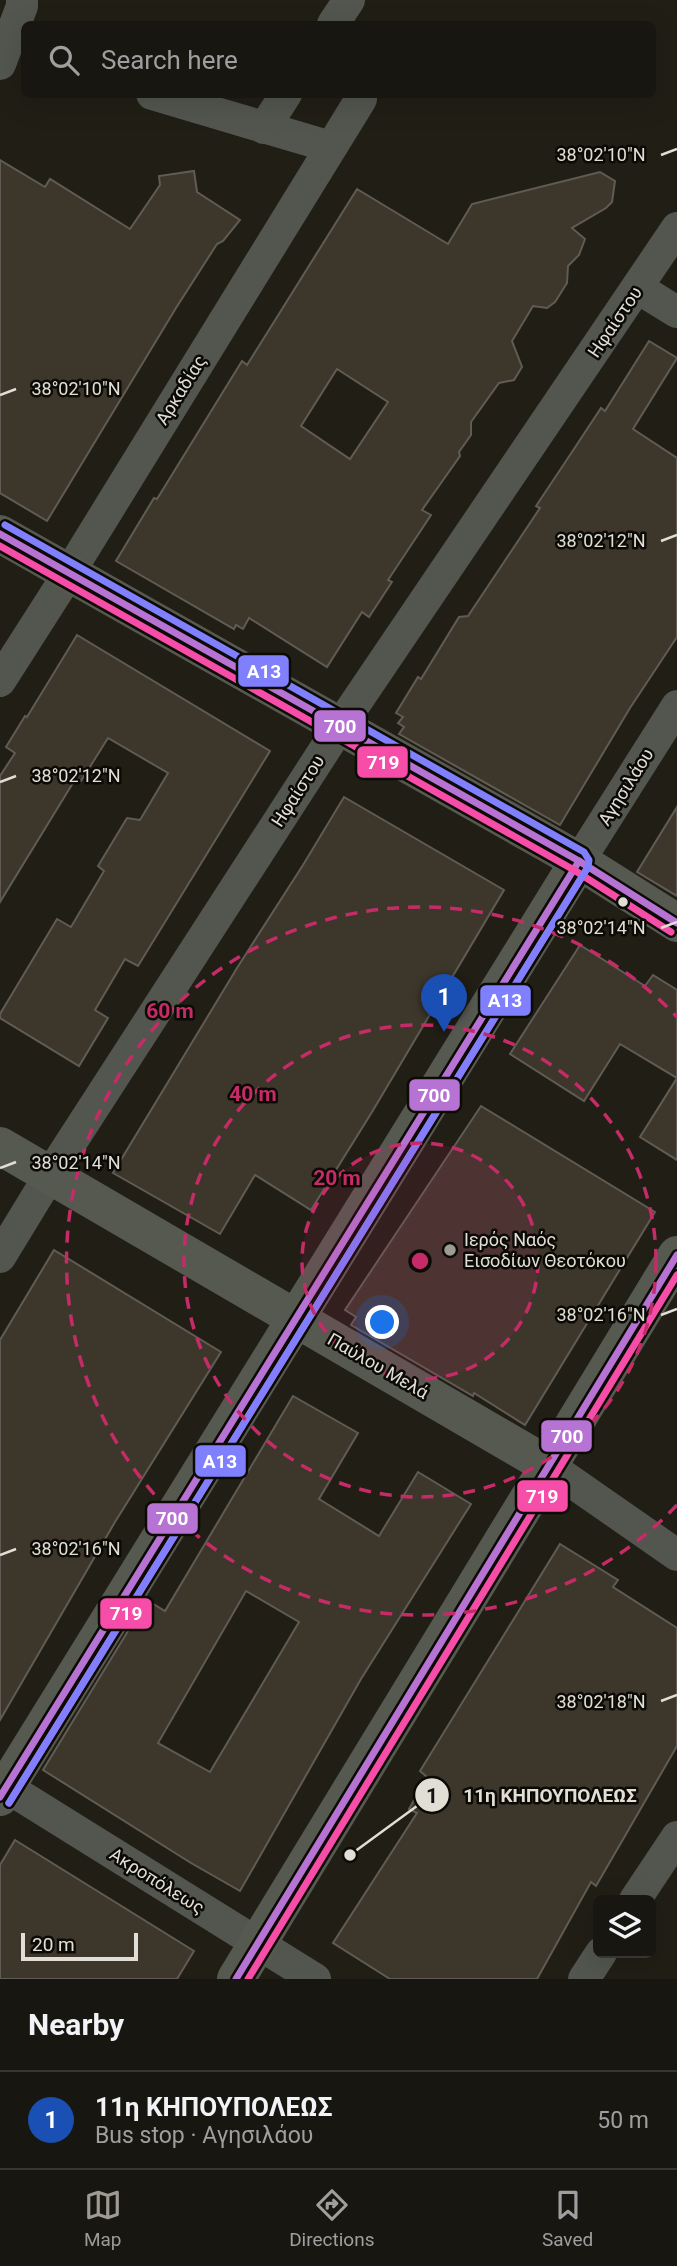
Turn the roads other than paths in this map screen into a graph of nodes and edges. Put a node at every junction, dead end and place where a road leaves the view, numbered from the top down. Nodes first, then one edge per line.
1 (22, 0) edge
2 (349, 0) edge
3 (335, 21) edge
4 (10, 58) edge
5 (165, 98) edge
6 (283, 98) edge
7 (361, 99) dead end
8 (264, 128) junction
9 (331, 147) junction
10 (677, 228) edge
11 (638, 288) junction
12 (677, 312) edge
13 (0, 534) edge
14 (69, 573) junction
15 (0, 681) edge
16 (677, 706) edge
17 (340, 726) junction
18 (579, 861) junction
19 (677, 923) edge
20 (0, 1146) edge
21 (50, 1175) junction
22 (677, 1255) edge
23 (0, 1257) edge
24 (295, 1318) junction
25 (549, 1466) junction
26 (677, 1555) edge
27 (2, 1789) edge
28 (677, 1837) edge
29 (638, 1895) edge
30 (257, 1943) junction
31 (598, 1958) edge
32 (236, 1979) edge
33 (315, 1979) edge
34 (584, 1979) edge

1 - 4 street
2 - 3 street
5 - 8 street
6 - 8 street
7 - 9 street, Αρκαδίας
8 - 9 street
9 - 14 street, Αρκαδίας
10 - 11 street, Ηφαίστου
11 - 12 street
11 - 17 street, Ηφαίστου
13 - 14 street
14 - 15 street, Αρκαδίας
14 - 17 street
16 - 18 street, Αγησιλάου
17 - 18 street
17 - 21 street, Ηφαίστου
18 - 19 street
18 - 24 street, Αγησιλάου
20 - 21 street, Παύλου Μελά
21 - 23 street, Ηφαίστου
21 - 24 street, Παύλου Μελά
22 - 25 street
24 - 25 street, Παύλου Μελά
24 - 27 street, Αγησιλάου
25 - 26 street, Παύλου Μελά
25 - 30 street
27 - 30 street, Ακροπόλεως
28 - 29 street
30 - 32 street
30 - 33 street, Ακροπόλεως
31 - 34 street

